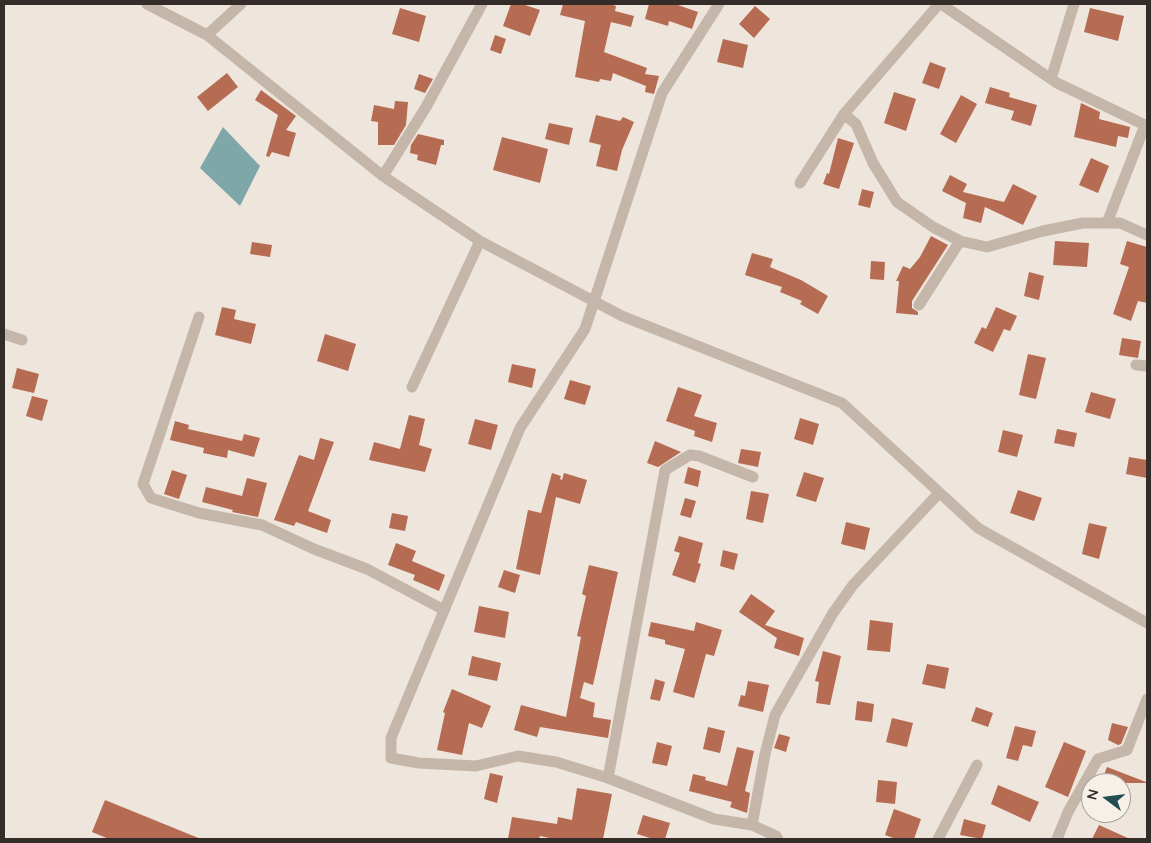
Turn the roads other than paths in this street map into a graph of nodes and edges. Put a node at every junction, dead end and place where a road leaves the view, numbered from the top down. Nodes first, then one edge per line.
1 (147, 4) edge
2 (241, 4) edge
3 (482, 4) edge
4 (719, 4) edge
5 (940, 4) edge
6 (1074, 4) edge
7 (207, 35) junction
8 (1051, 79) junction
9 (844, 114) junction
10 (1146, 126) edge
11 (383, 176) junction
12 (800, 183) dead end
13 (1107, 223) junction
14 (1147, 236) edge
15 (480, 241) junction
16 (960, 241) junction
17 (594, 301) junction
18 (920, 305) dead end
19 (199, 317) dead end
20 (4, 334) edge
21 (22, 340) dead end
22 (412, 387) dead end
23 (753, 478) dead end
24 (939, 492) junction
25 (444, 610) junction
26 (1147, 623) edge
27 (1147, 699) edge
28 (977, 766) dead end
29 (608, 778) junction
30 (752, 825) junction
31 (778, 839) edge
32 (938, 839) edge
33 (1057, 839) edge

1 - 7 street
2 - 7 street
3 - 11 street
4 - 17 street
5 - 8 street
5 - 9 street
6 - 8 street
7 - 11 street
8 - 10 street
9 - 12 street
9 - 16 street
10 - 13 street
11 - 15 street
13 - 14 street
13 - 16 street
15 - 17 street
15 - 22 street
16 - 18 street
17 - 24 street
17 - 25 street
19 - 25 street
20 - 21 street
23 - 29 street
24 - 26 street
24 - 30 street
25 - 29 street
27 - 33 street
28 - 32 street
29 - 30 street
30 - 31 street

